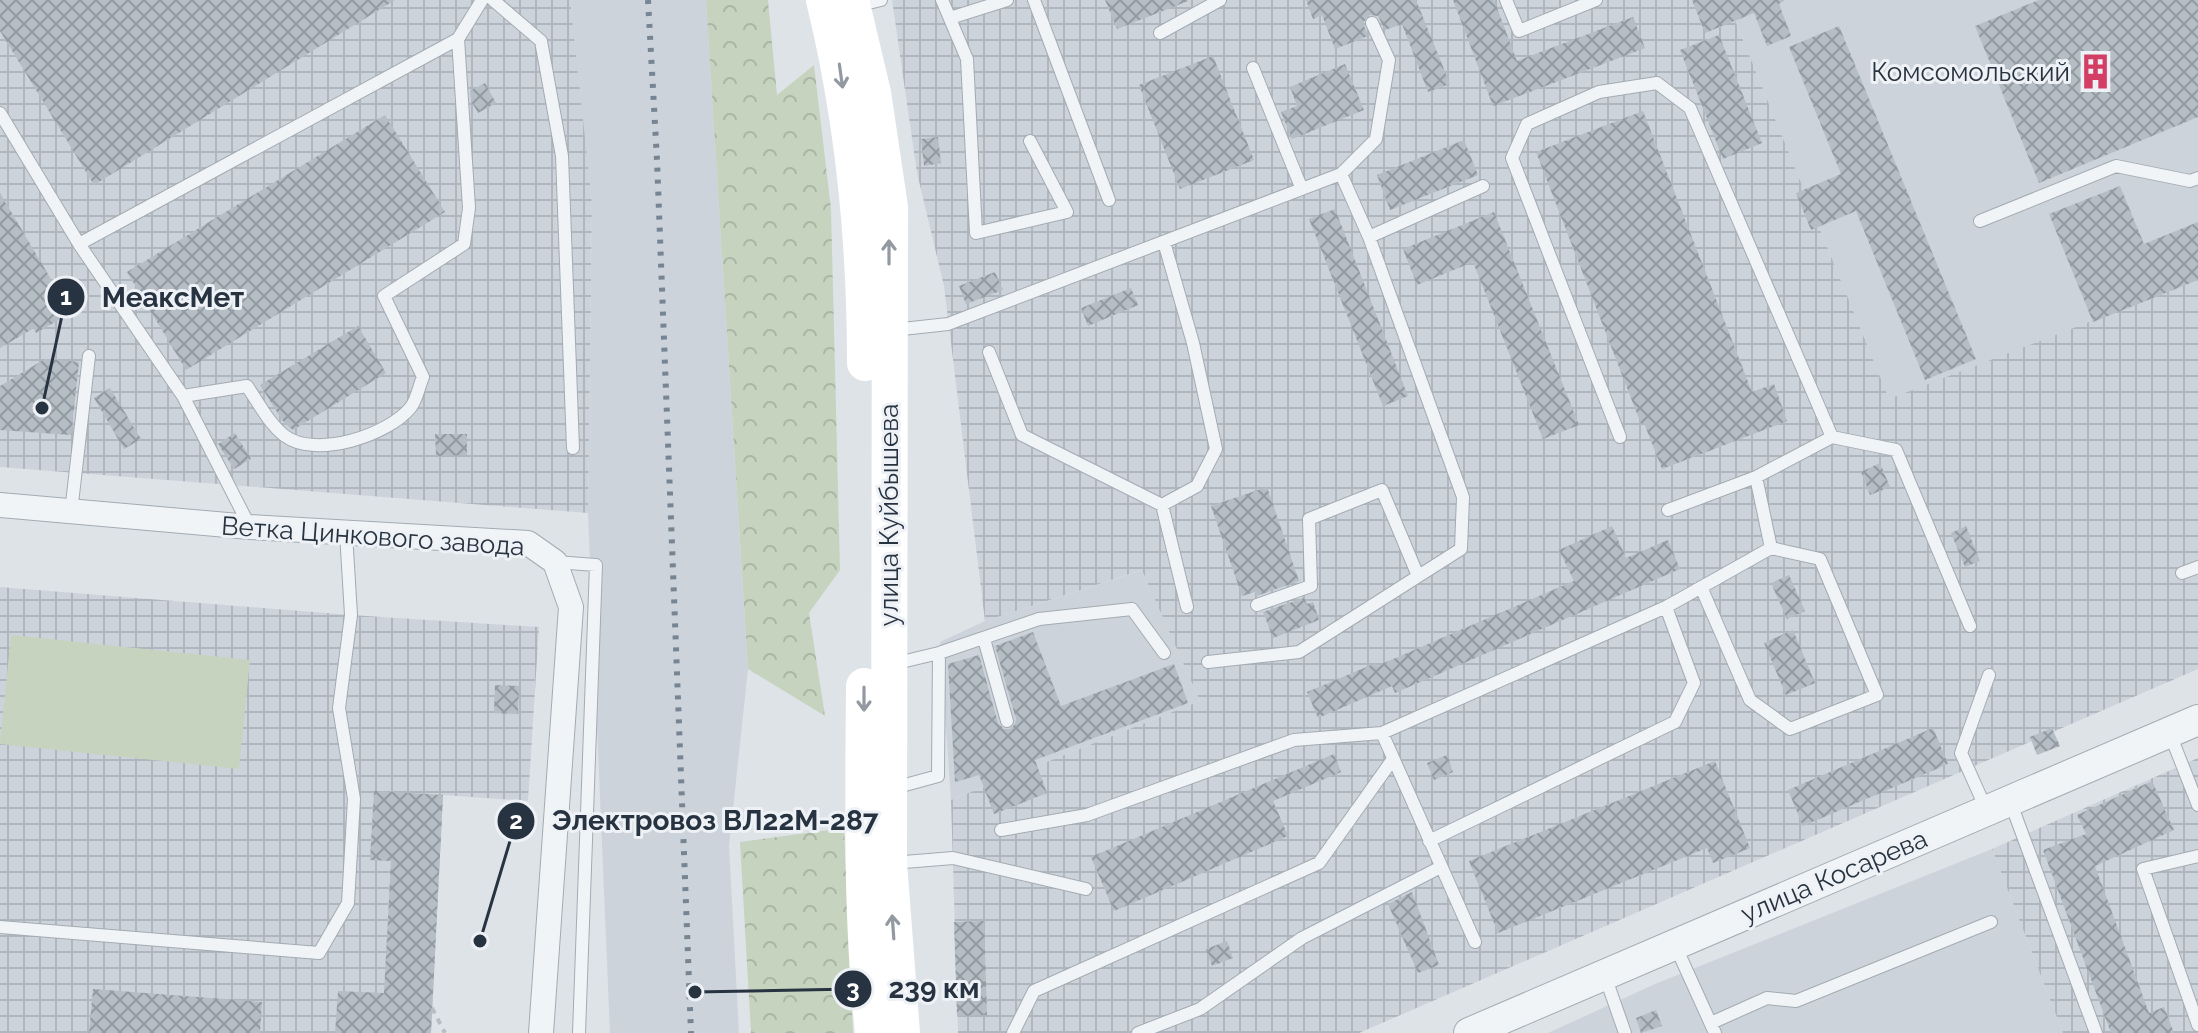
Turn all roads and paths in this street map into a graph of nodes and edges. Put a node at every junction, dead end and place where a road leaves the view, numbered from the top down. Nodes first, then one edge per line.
1 (482, 0) edge
2 (493, 0) edge
3 (942, 0) edge
4 (1007, 0) edge
5 (1034, 0) edge
6 (1220, 0) edge
7 (1506, 0) edge
8 (1596, 0) edge
9 (852, 2) edge
10 (950, 18) junction
11 (1372, 23) dead end
12 (1160, 33) dead end
13 (458, 39) junction
14 (1253, 68) dead end
15 (0, 113) edge
16 (1030, 141) dead end
17 (1341, 174) junction
18 (2198, 178) edge
19 (1483, 186) dead end
20 (1301, 187) junction
21 (1109, 200) dead end
22 (1980, 221) dead end
23 (1369, 237) junction
24 (1164, 242) junction
25 (79, 244) junction
26 (877, 329) junction
27 (989, 352) dead end
28 (89, 356) dead end
29 (183, 396) junction
30 (1620, 437) dead end
31 (1832, 437) junction
32 (573, 448) dead end
33 (1756, 477) junction
34 (0, 505) edge
35 (1162, 505) junction
36 (1668, 510) dead end
37 (71, 512) junction
38 (250, 527) junction
39 (346, 533) junction
40 (1771, 548) junction
41 (555, 562) junction
42 (2198, 567) edge
43 (2182, 573) dead end
44 (1418, 576) junction
45 (1701, 587) junction
46 (1257, 605) dead end
47 (1187, 607) dead end
48 (1666, 607) junction
49 (1970, 626) dead end
50 (984, 639) junction
51 (939, 653) junction
52 (1164, 653) dead end
53 (1208, 662) dead end
54 (889, 666) junction
55 (1989, 675) dead end
56 (2198, 720) edge
57 (1007, 721) dead end
58 (2169, 732) junction
59 (1382, 733) junction
60 (1393, 759) junction
61 (889, 789) junction
62 (2198, 805) edge
63 (1998, 806) junction
64 (1001, 830) dead end
65 (1429, 841) junction
66 (2198, 856) edge
67 (889, 863) junction
68 (1441, 867) junction
69 (1086, 889) dead end
70 (1991, 922) dead end
71 (0, 927) edge
72 (1475, 942) dead end
73 (1675, 945) junction
74 (1605, 975) junction
75 (432, 1008) dead end
76 (2198, 1025) edge
77 (1713, 1028) edge
78 (445, 1033) edge
79 (541, 1033) edge
80 (579, 1033) edge
81 (873, 1033) edge
82 (902, 1033) edge
83 (1013, 1033) edge
84 (1138, 1033) edge
85 (1469, 1033) edge
86 (1625, 1033) edge
87 (2096, 1033) edge

1 - 13 lane
2 - 32 lane
3 - 10 lane
4 - 10 lane
5 - 21 lane
6 - 12 lane
7 - 8 lane
9 - 26 main road, улица Куйбышева
10 - 16 lane
11 - 17 lane
13 - 25 lane
13 - 29 lane
14 - 20 lane
15 - 25 lane
17 - 20 lane
17 - 23 lane
18 - 22 lane
19 - 23 lane
20 - 24 lane
23 - 44 lane
24 - 26 lane
24 - 35 lane
25 - 29 lane
26 - 54 main road, улица Куйбышева
26 -> 81 main road, улица Куйбышева
27 - 35 lane
28 - 37 lane
29 - 38 lane
30 - 31 lane
31 - 33 lane
31 - 49 lane
33 - 36 lane
33 - 40 lane
34 - 37 street, Ветка Цинкового завода
35 - 47 lane
37 - 38 street, Ветка Цинкового завода
38 - 39 street, Ветка Цинкового завода
39 - 41 street, Ветка Цинкового завода
39 - 71 lane
40 - 45 lane
40 - 45 lane
41 - 79 street, Ветка Цинкового завода
41 - 80 lane
42 - 43 lane
44 - 46 lane
44 - 53 lane
45 - 48 lane
48 - 59 lane
48 - 65 lane
50 - 51 lane
50 - 52 lane
50 - 57 lane
51 - 54 lane
51 - 61 lane
54 - 61 main road, улица Куйбышева
55 - 63 lane
56 - 58 street, улица Косарева
58 - 62 lane
58 - 63 street, улица Косарева
59 - 60 lane
59 - 64 lane
60 - 65 lane
60 - 83 lane
61 - 67 main road, улица Куйбышева
63 - 73 street, улица Косарева
63 - 87 lane
65 - 68 lane
66 - 76 lane
67 - 69 lane
82 -> 67 main road, улица Куйбышева
68 - 72 lane
68 - 84 lane
70 - 77 lane
73 - 74 street, улица Косарева
73 - 77 lane
74 - 85 street, улица Косарева
74 - 86 lane
75 - 78 path

